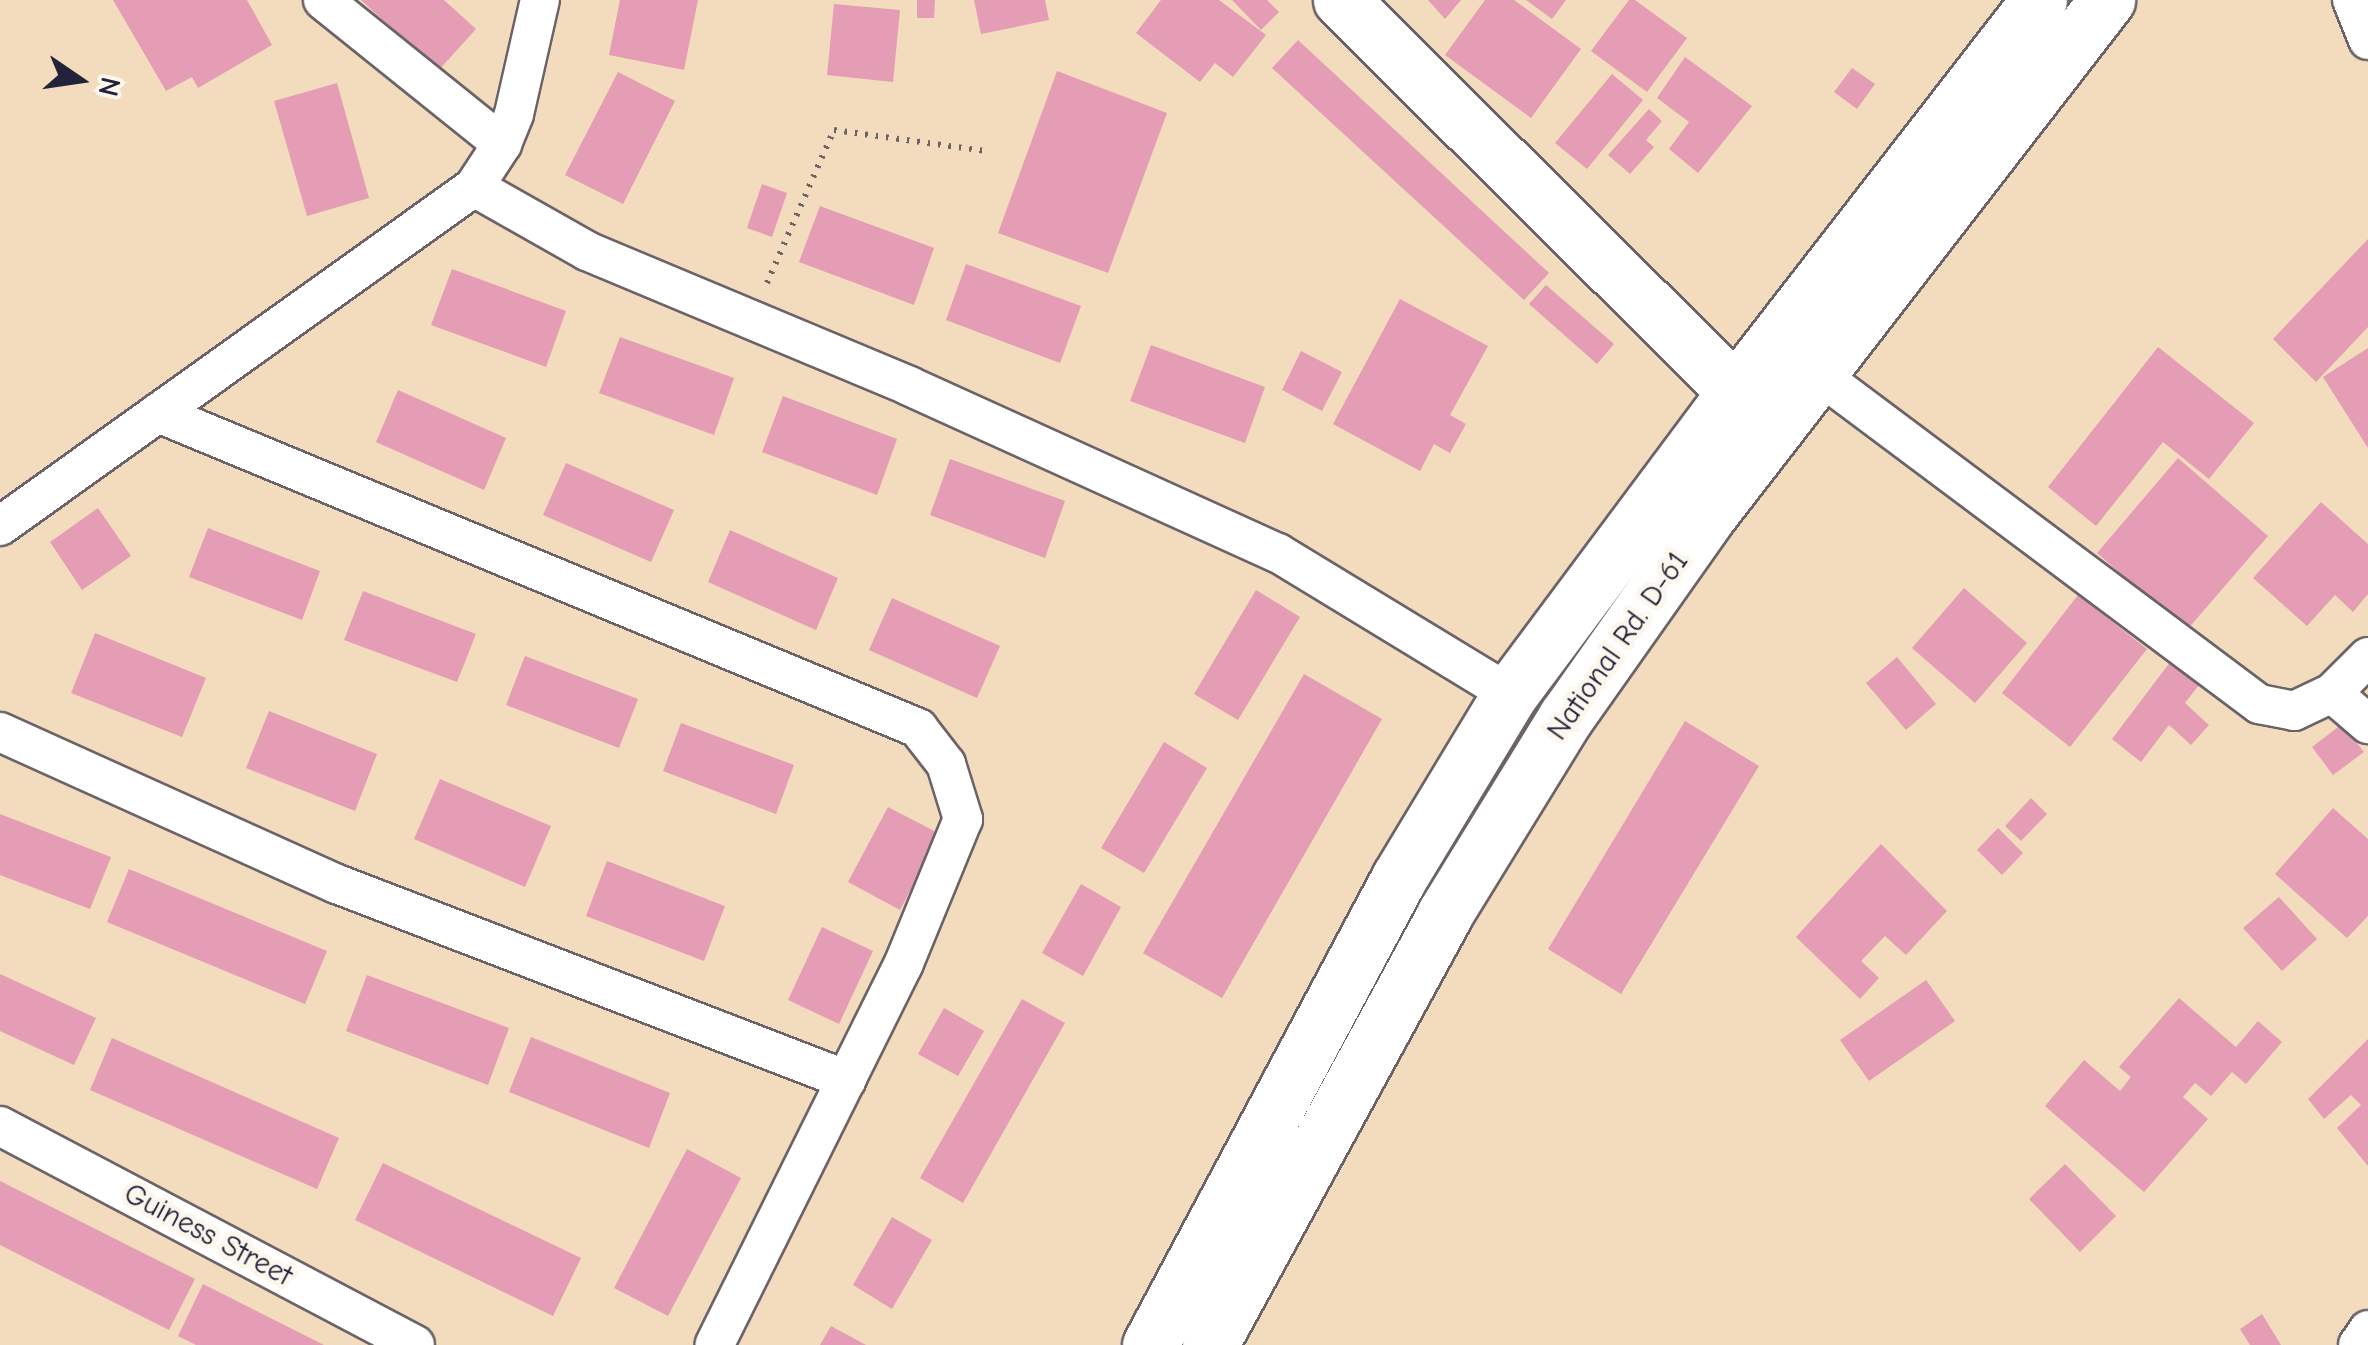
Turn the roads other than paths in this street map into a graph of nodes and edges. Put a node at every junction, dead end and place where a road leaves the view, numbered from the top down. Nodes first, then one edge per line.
1 (323, 0) edge
2 (540, 0) edge
3 (1341, 0) edge
4 (2038, 0) edge
5 (2107, 0) edge
6 (2352, 0) edge
7 (2368, 40) edge
8 (502, 144) junction
9 (474, 187) junction
10 (1818, 374) junction
11 (1735, 392) junction
12 (158, 413) junction
13 (1774, 430) junction
14 (0, 526) edge
15 (2368, 657) edge
16 (2332, 693) junction
17 (1510, 694) junction
18 (2368, 724) edge
19 (0, 732) edge
20 (847, 1080) junction
21 (0, 1126) edge
22 (2368, 1330) edge
23 (415, 1345) edge
24 (714, 1345) edge
25 (1150, 1345) edge
26 (1210, 1345) edge
27 (2358, 1345) edge

1 - 8 street
2 - 8 street
3 - 11 main road
4 - 11 main road, National Rd. D-61
5 - 10 main road, National Rd. D-61
6 - 7 street
8 - 9 street
9 - 12 street
9 - 17 street
10 - 13 main road, National Rd. D-61
10 - 16 street
11 - 13 main road
11 - 17 main road, National Rd. D-61
12 - 14 street
12 - 20 street
13 - 26 main road, National Rd. D-61
15 - 16 street
16 - 18 street
17 - 25 main road, National Rd. D-61
19 - 20 street
20 - 24 street
21 - 23 street, Guiness Street
22 - 27 street

